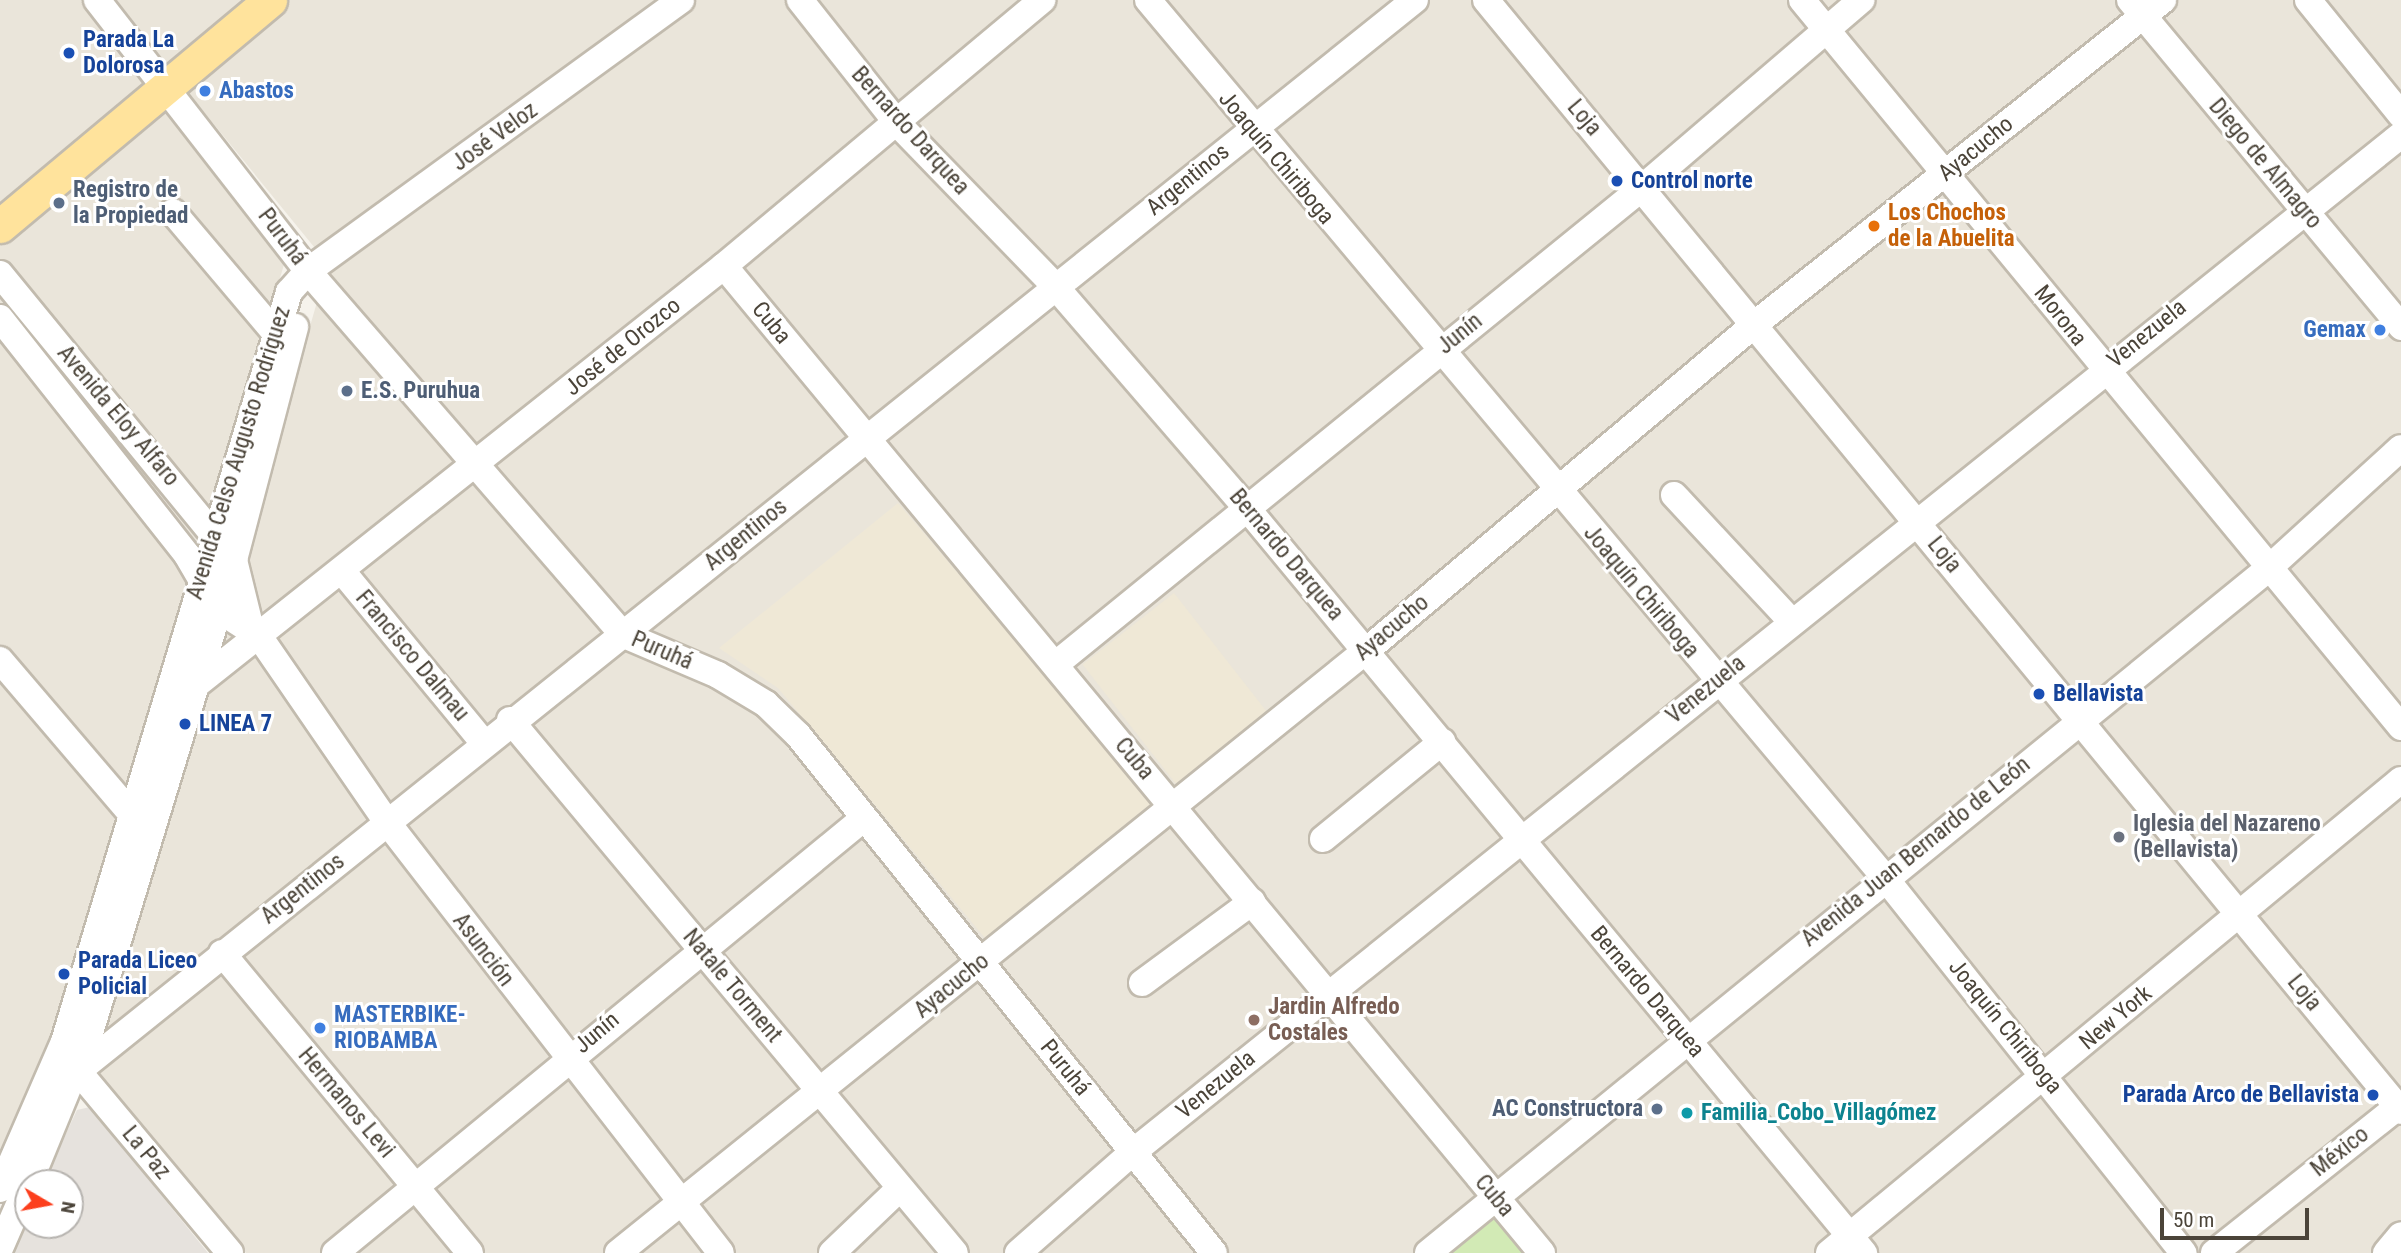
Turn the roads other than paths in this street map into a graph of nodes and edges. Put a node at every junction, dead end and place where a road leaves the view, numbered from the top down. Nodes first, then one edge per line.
1 (97, 0) edge
2 (270, 0) edge
3 (681, 0) edge
4 (800, 0) edge
5 (1042, 0) edge
6 (1148, 0) edge
7 (1415, 0) edge
8 (1486, 0) edge
9 (1802, 0) edge
10 (1861, 0) edge
11 (2308, 0) edge
12 (2145, 5) edge
13 (1828, 30) junction
14 (168, 87) junction
15 (2401, 115) edge
16 (897, 123) junction
17 (1251, 129) junction
18 (2401, 135) edge
19 (1947, 172) junction
20 (1642, 188) junction
21 (2303, 209) junction
22 (173, 212) dead end
23 (0, 226) edge
24 (724, 266) junction
25 (308, 271) junction
26 (0, 274) edge
27 (1055, 286) junction
28 (0, 318) edge
29 (1755, 324) junction
30 (2401, 327) edge
31 (277, 335) junction
32 (1438, 351) junction
33 (2103, 369) junction
34 (866, 440) junction
35 (2401, 448) edge
36 (476, 466) junction
37 (1555, 491) junction
38 (1674, 495) dead end
39 (1246, 507) junction
40 (1916, 520) junction
41 (215, 534) junction
42 (234, 560) junction
43 (2269, 568) junction
44 (342, 571) junction
45 (201, 576) junction
46 (219, 610) junction
47 (1791, 621) junction
48 (255, 630) junction
49 (622, 634) junction
50 (1367, 650) junction
51 (0, 660) edge
52 (1056, 664) junction
53 (1717, 681) junction
54 (197, 684) junction
55 (2078, 718) junction
56 (510, 720) junction
57 (2401, 727) edge
58 (483, 741) junction
59 (1441, 742) junction
60 (2401, 780) edge
61 (1173, 806) junction
62 (129, 811) junction
63 (863, 819) junction
64 (387, 822) junction
65 (1323, 839) dead end
66 (1521, 839) junction
67 (1886, 879) junction
68 (1252, 902) junction
69 (2240, 915) junction
70 (700, 947) junction
71 (222, 953) junction
72 (980, 964) junction
73 (1142, 983) dead end
74 (1328, 995) junction
75 (1686, 1039) junction
76 (565, 1060) junction
77 (66, 1067) junction
78 (2045, 1077) junction
79 (820, 1091) junction
80 (2400, 1107) edge
81 (1133, 1152) junction
82 (33, 1169) edge
83 (415, 1186) junction
84 (900, 1188) junction
85 (0, 1189) edge
86 (1494, 1197) junction
87 (680, 1203) junction
88 (14, 1216) edge
89 (2401, 1235) edge
90 (1857, 1245) edge
91 (0, 1248) edge
92 (230, 1253) edge
93 (335, 1253) edge
94 (470, 1253) edge
95 (618, 1253) edge
96 (721, 1253) edge
97 (832, 1253) edge
98 (955, 1253) edge
99 (1018, 1253) edge
100 (1214, 1253) edge
101 (1428, 1253) edge
102 (1542, 1253) edge
103 (1829, 1253) edge
104 (2183, 1253) edge
105 (2214, 1253) edge
106 (2386, 1253) edge

1 - 14 street, Puruhá
2 - 14 main road
3 - 25 street, José Veloz
4 - 16 street, Bernardo Darquea
5 - 16 street, José de Orozco
6 - 17 street, Joaquín Chiriboga
7 - 17 street, Argentinos
8 - 20 street, Loja
9 - 13 street, Morona
10 - 13 street, Junín
11 - 15 street
12 - 19 street, Ayacucho
12 - 21 street, Diego de Almagro
13 - 19 street, Morona
13 - 20 street, Junín
14 - 23 main road
14 - 25 street, Puruhá
16 - 24 street, José de Orozco
16 - 27 street, Bernardo Darquea
17 - 27 street, Argentinos
17 - 32 street, Joaquín Chiriboga
18 - 21 street, Venezuela
19 - 29 street, Ayacucho
19 - 33 street, Morona
20 - 29 street, Loja
20 - 32 street, Junín
21 - 30 street, Diego de Almagro
21 - 33 street, Venezuela
22 - 31 street
24 - 34 street, Cuba
24 - 36 street, José de Orozco
25 - 31 street, Avenida Celso Augusto Rodriguez
25 - 36 street, Puruhá
25 - 42 street, Avenida Celso Augusto Rodriguez
26 - 41 street, Avenida Eloy Alfaro
27 - 34 street, Argentinos
27 - 39 street, Bernardo Darquea
28 - 45 street, Avenida Eloy Alfaro
29 - 37 street, Ayacucho
29 - 40 street, Loja
31 - 41 street, Avenida Celso Augusto Rodriguez
32 - 37 street, Joaquín Chiriboga
32 - 39 street, Junín
33 - 40 street, Venezuela
33 - 43 street, Morona
34 - 49 street, Argentinos
34 - 52 street, Cuba
35 - 43 street, Avenida Juan Bernardo de León
36 - 44 street, José de Orozco
36 - 49 street, Puruhá
37 - 50 street, Ayacucho
37 - 53 street, Joaquín Chiriboga
38 - 47 street
39 - 50 street, Bernardo Darquea
39 - 52 street, Junín
40 - 47 street, Venezuela
40 - 55 street, Loja
41 - 42 street, Avenida Eloy Alfaro
41 - 45 street, Avenida Celso Augusto Rodriguez
42 - 46 street, Avenida Celso Augusto Rodriguez
42 - 48 street, Asunción
43 - 55 street, Avenida Juan Bernardo de León
43 - 57 street, Morona
44 - 48 street, José de Orozco
44 - 58 street, Francisco Dalmau
45 - 46 street
45 - 62 street, Avenida Celso Augusto Rodriguez
46 - 48 street, Asunción
46 - 54 street, Avenida Celso Augusto Rodriguez
47 - 53 street, Venezuela
48 - 54 street, José de Orozco
48 - 64 street, Asunción
49 - 56 street, Argentinos
49 - 63 street, Puruhá
50 - 59 street, Bernardo Darquea
50 - 61 street, Ayacucho
51 - 62 street
52 - 61 street, Cuba
53 - 66 street, Venezuela
53 - 67 street, Joaquín Chiriboga
54 - 77 street, Avenida Celso Augusto Rodriguez
55 - 67 street, Avenida Juan Bernardo de León
55 - 69 street, Loja
56 - 58 street, Argentinos
56 - 70 street, Natale Torment
58 - 64 street, Argentinos
59 - 65 street
59 - 66 street, Bernardo Darquea
60 - 69 street, New York
61 - 68 street, Cuba
61 - 72 street, Ayacucho
62 - 77 street, Avenida Celso Augusto Rodriguez
63 - 70 street, Junín
63 - 72 street, Puruhá
64 - 71 street, Argentinos
64 - 76 street, Asunción
66 - 74 street, Venezuela
66 - 75 street, Bernardo Darquea
67 - 75 street, Avenida Juan Bernardo de León
67 - 78 street, Joaquín Chiriboga
68 - 73 street
68 - 74 street, Cuba
69 - 78 street, New York
69 - 80 street, Loja
70 - 76 street, Junín
70 - 79 street, Natale Torment
71 - 77 street, Argentinos
71 - 83 street, Hermanos Levi
72 - 79 street, Ayacucho
72 - 81 street, Puruhá
74 - 81 street, Venezuela
74 - 86 street, Cuba
75 - 86 street, Avenida Juan Bernardo de León
75 - 90 street, Bernardo Darquea
76 - 83 street, Junín
76 - 87 street, Asunción
77 - 82 street, Avenida Celso Augusto Rodriguez
77 - 85 street, Avenida Celso Augusto Rodriguez
77 - 92 street, La Paz
78 - 90 street, New York
78 - 104 street, Joaquín Chiriboga
79 - 84 street, Natale Torment
79 - 87 street, Ayacucho
80 - 105 street, México
81 - 99 street, Venezuela
81 - 100 street, Puruhá
83 - 93 street, Junín
83 - 94 street, Hermanos Levi
84 - 97 street
84 - 98 street, Natale Torment
86 - 101 street, Avenida Juan Bernardo de León
86 - 102 street, Cuba
87 - 95 street, Ayacucho
87 - 96 street, Asunción
88 - 91 street, Avenida Celso Augusto Rodriguez
89 - 106 street
90 - 103 street, New York

